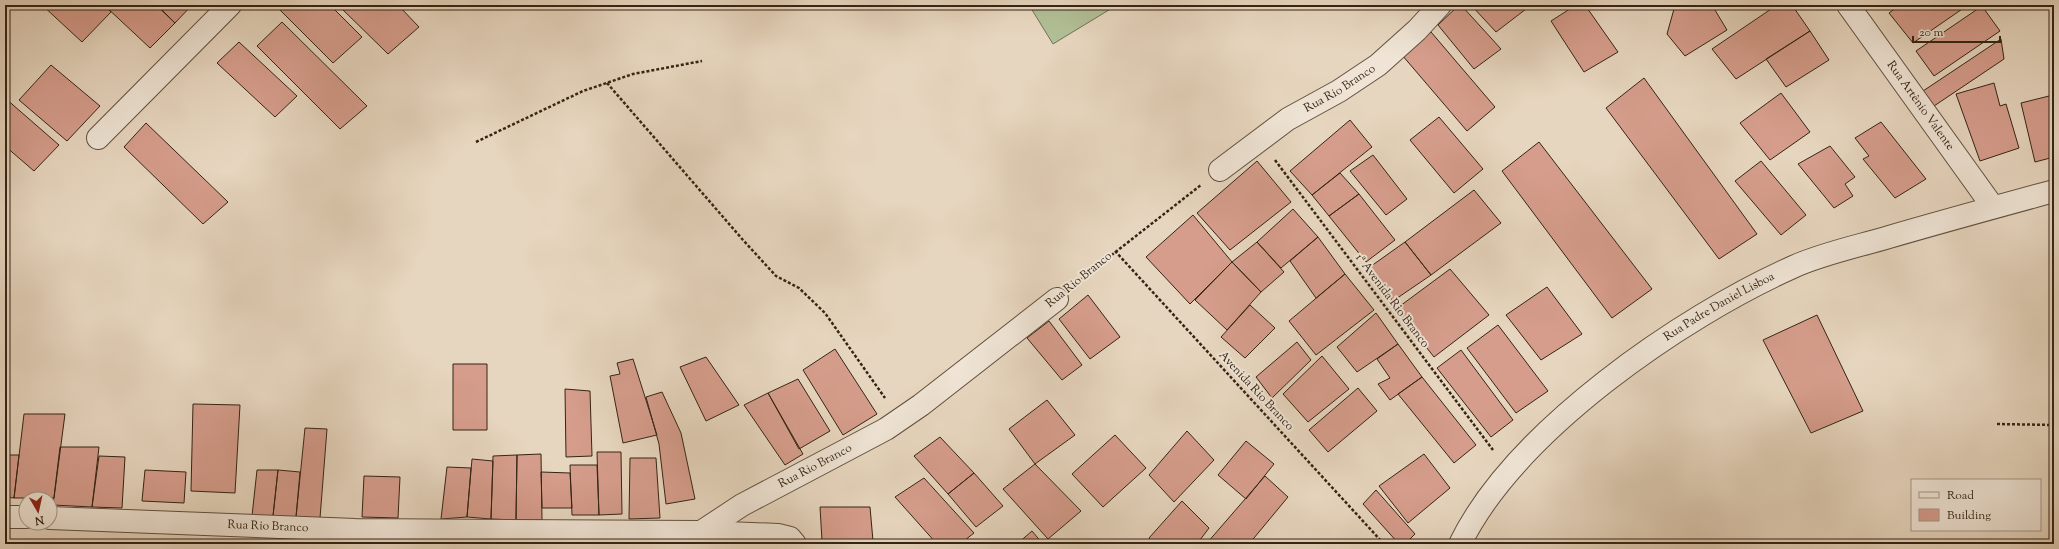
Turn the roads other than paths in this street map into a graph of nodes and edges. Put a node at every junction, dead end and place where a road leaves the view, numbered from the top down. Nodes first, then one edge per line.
1 (230, 5) edge
2 (1440, 5) edge
3 (1848, 5) edge
4 (98, 138) dead end
5 (1220, 170) road end
6 (2054, 191) edge
7 (1993, 207) junction
8 (1057, 299) road end
9 (5, 517) edge
10 (18, 517) edge
11 (58, 518) edge
12 (701, 532) junction
13 (795, 544) edge
14 (1460, 544) edge

1 - 4 street
2 - 5 street, Rua Rio Branco
3 - 7 street, Rua Artênio Valente
6 - 7 street, Rua Padre Daniel Lisboa
7 - 14 street, Rua Padre Daniel Lisboa
8 - 12 street, Rua Rio Branco
9 - 10 street
11 - 12 street, Rua Rio Branco
12 - 13 street, Rua Rio Branco

